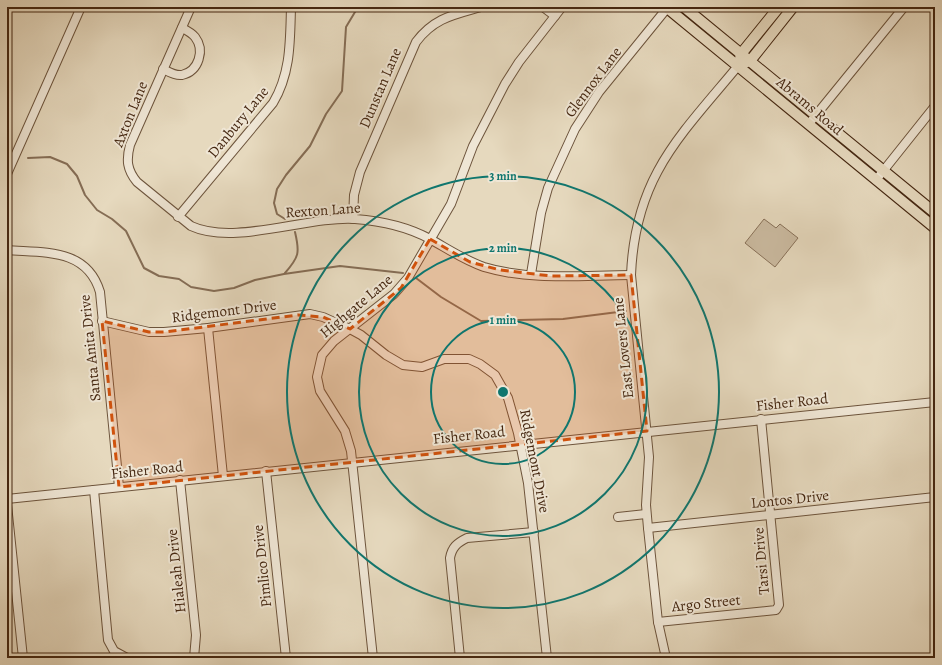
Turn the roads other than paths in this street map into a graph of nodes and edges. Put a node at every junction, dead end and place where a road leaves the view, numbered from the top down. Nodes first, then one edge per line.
1 (81, 7) edge
2 (191, 7) edge
3 (291, 7) edge
4 (481, 7) edge
5 (543, 7) edge
6 (562, 7) edge
7 (667, 7) edge
8 (684, 7) edge
9 (779, 7) edge
10 (793, 7) edge
11 (904, 7) edge
12 (555, 16) junction
13 (182, 28) junction
14 (741, 54) junction
15 (750, 61) junction
16 (738, 66) junction
17 (164, 69) junction
18 (935, 106) edge
19 (816, 115) junction
20 (808, 124) junction
21 (883, 170) junction
22 (7, 174) edge
23 (876, 180) junction
24 (935, 213) edge
25 (178, 217) junction
26 (353, 219) junction
27 (935, 228) edge
28 (430, 239) junction
29 (7, 250) edge
30 (531, 274) junction
31 (631, 275) junction
32 (102, 321) junction
33 (208, 328) junction
34 (350, 329) junction
35 (935, 402) edge
36 (761, 419) junction
37 (647, 431) junction
38 (520, 444) junction
39 (352, 462) junction
40 (266, 471) junction
41 (223, 476) junction
42 (180, 480) junction
43 (119, 487) junction
44 (94, 490) junction
45 (935, 498) edge
46 (7, 499) edge
47 (7, 505) edge
48 (646, 514) junction
49 (771, 515) junction
50 (618, 517) dead end
51 (648, 528) junction
52 (534, 532) junction
53 (779, 605) joint
54 (658, 622) junction
55 (23, 658) edge
56 (127, 658) edge
57 (194, 658) edge
58 (286, 658) edge
59 (373, 658) edge
60 (460, 658) edge
61 (547, 658) edge
62 (666, 658) edge

1 - 22 street
2 - 13 street, Axton Lane
3 - 25 street, Danbury Lane
4 - 26 street, Dunstan Lane
5 - 12 street
6 - 12 street, Highgate Lane
7 - 16 main road, Abrams Road
7 - 30 street, Glennox Lane
8 - 14 main road, Abrams Road
9 - 14 main road, East Lovers Lane
10 - 15 main road, East Lovers Lane
11 - 19 street
12 - 28 street, Highgate Lane
13 - 17 street, Axton Lane
13 - 17 street
14 - 15 main road, Abrams Road
14 - 16 main road, East Lovers Lane
15 - 16 main road, East Lovers Lane
15 - 19 main road, Abrams Road
16 - 20 main road, Abrams Road
16 - 31 street, East Lovers Lane
17 - 25 street, Axton Lane
18 - 21 street
19 - 20 street
19 - 21 main road, Abrams Road
20 - 23 main road, Abrams Road
21 - 23 street
21 - 24 main road, Abrams Road
23 - 27 main road, Abrams Road
25 - 26 street, Rexton Lane
26 - 28 street, Rexton Lane
28 - 30 street, Rexton Lane
28 - 34 street, Highgate Lane
29 - 32 street, Santa Anita Drive
30 - 31 street, Rexton Lane
31 - 37 street, East Lovers Lane
32 - 33 street, Ridgemont Drive
32 - 43 street, Santa Anita Drive
33 - 34 street, Ridgemont Drive
33 - 41 street
34 - 38 street, Ridgemont Drive
34 - 39 street, Highgate Lane
35 - 36 street, Fisher Road
36 - 37 street, Fisher Road
36 - 49 street, Tarsi Drive
37 - 38 street, Fisher Road
37 - 48 street, East Lovers Lane
38 - 39 street, Fisher Road
38 - 52 street, Ridgemont Drive
39 - 40 street, Fisher Road
39 - 59 street, Highgate Lane
40 - 41 street, Fisher Road
40 - 58 street, Pimlico Drive
41 - 42 street, Fisher Road
42 - 43 street, Fisher Road
42 - 57 street, Hialeah Drive
43 - 44 street, Fisher Road
44 - 46 street, Fisher Road
44 - 56 street
45 - 49 street, Lontos Drive
47 - 55 street
48 - 50 street
48 - 51 street, East Lovers Lane
49 - 51 street, Lontos Drive
49 - 53 street, Tarsi Drive
51 - 54 street, East Lovers Lane
52 - 60 street
52 - 61 street, Ridgemont Drive
53 - 54 street, Argo Street
54 - 62 street, East Lovers Lane

